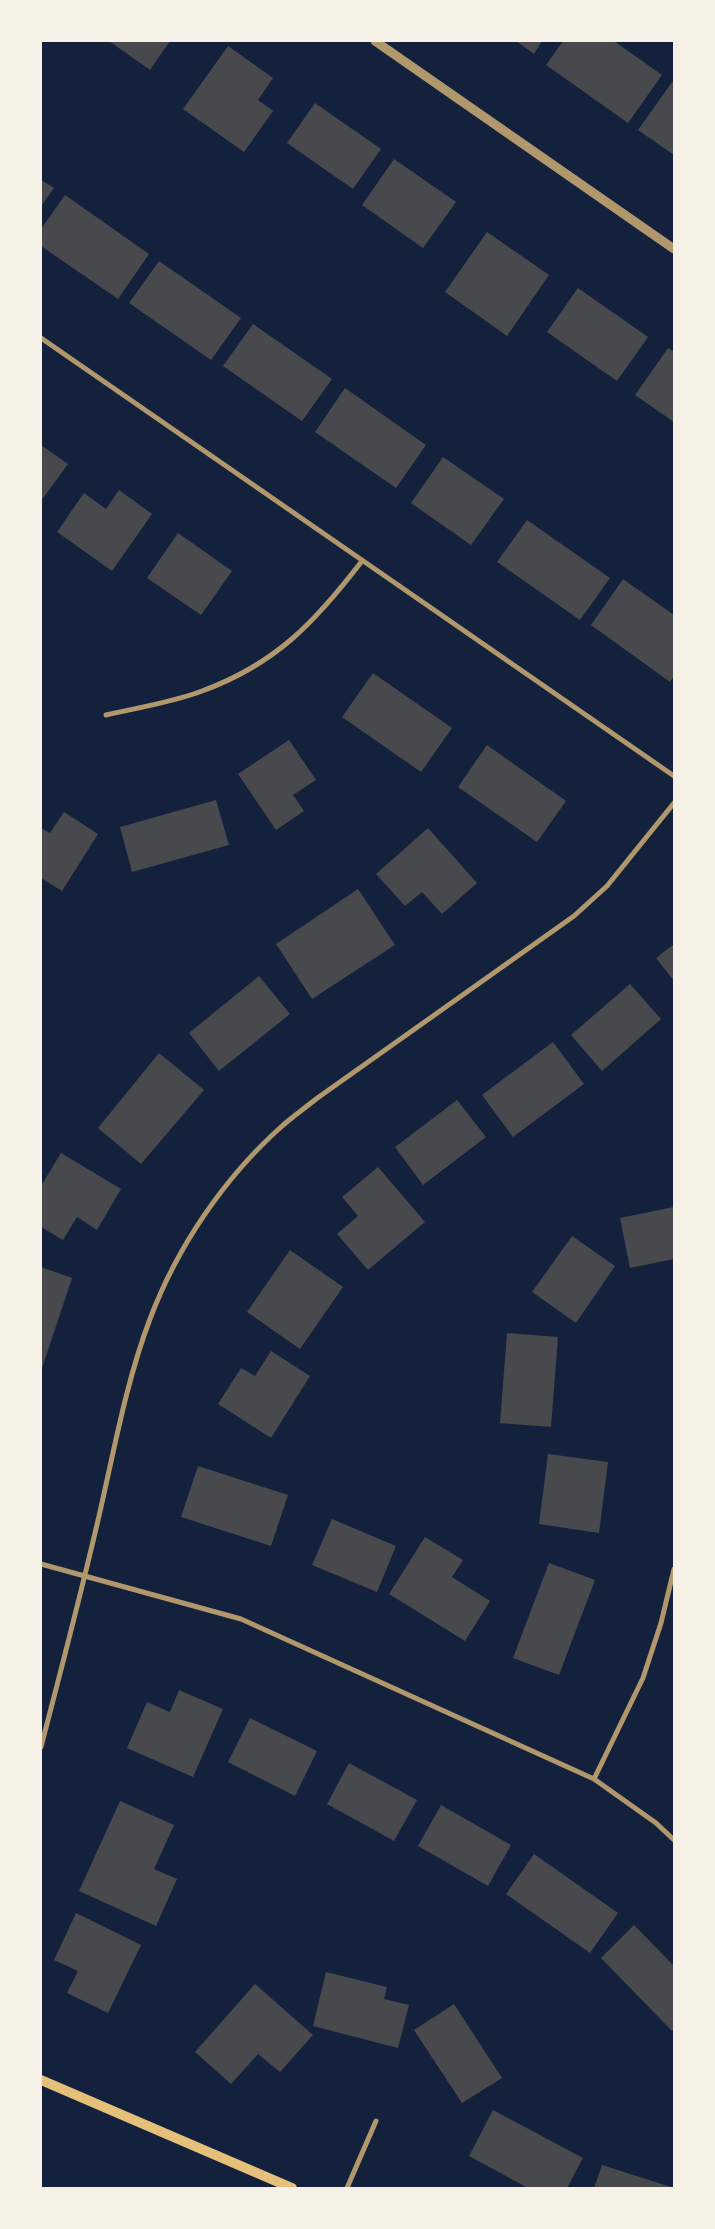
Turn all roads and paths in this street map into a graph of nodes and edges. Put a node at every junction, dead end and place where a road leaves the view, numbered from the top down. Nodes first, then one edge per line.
1 (375, 41) edge
2 (674, 249) edge
3 (41, 338) edge
4 (362, 561) junction
5 (106, 715) dead end
6 (674, 776) edge
7 (674, 803) edge
8 (41, 1564) edge
9 (674, 1569) edge
10 (85, 1576) junction
11 (41, 1747) edge
12 (594, 1779) junction
13 (674, 1840) edge
14 (41, 2080) edge
15 (376, 2121) dead end
16 (292, 2188) edge
17 (348, 2188) edge

1 - 2 street
3 - 4 street
4 - 5 street
4 - 6 street
7 - 10 street
8 - 10 street
9 - 12 street
10 - 11 street
10 - 12 street
12 - 13 street
14 - 16 main road
15 - 17 street

